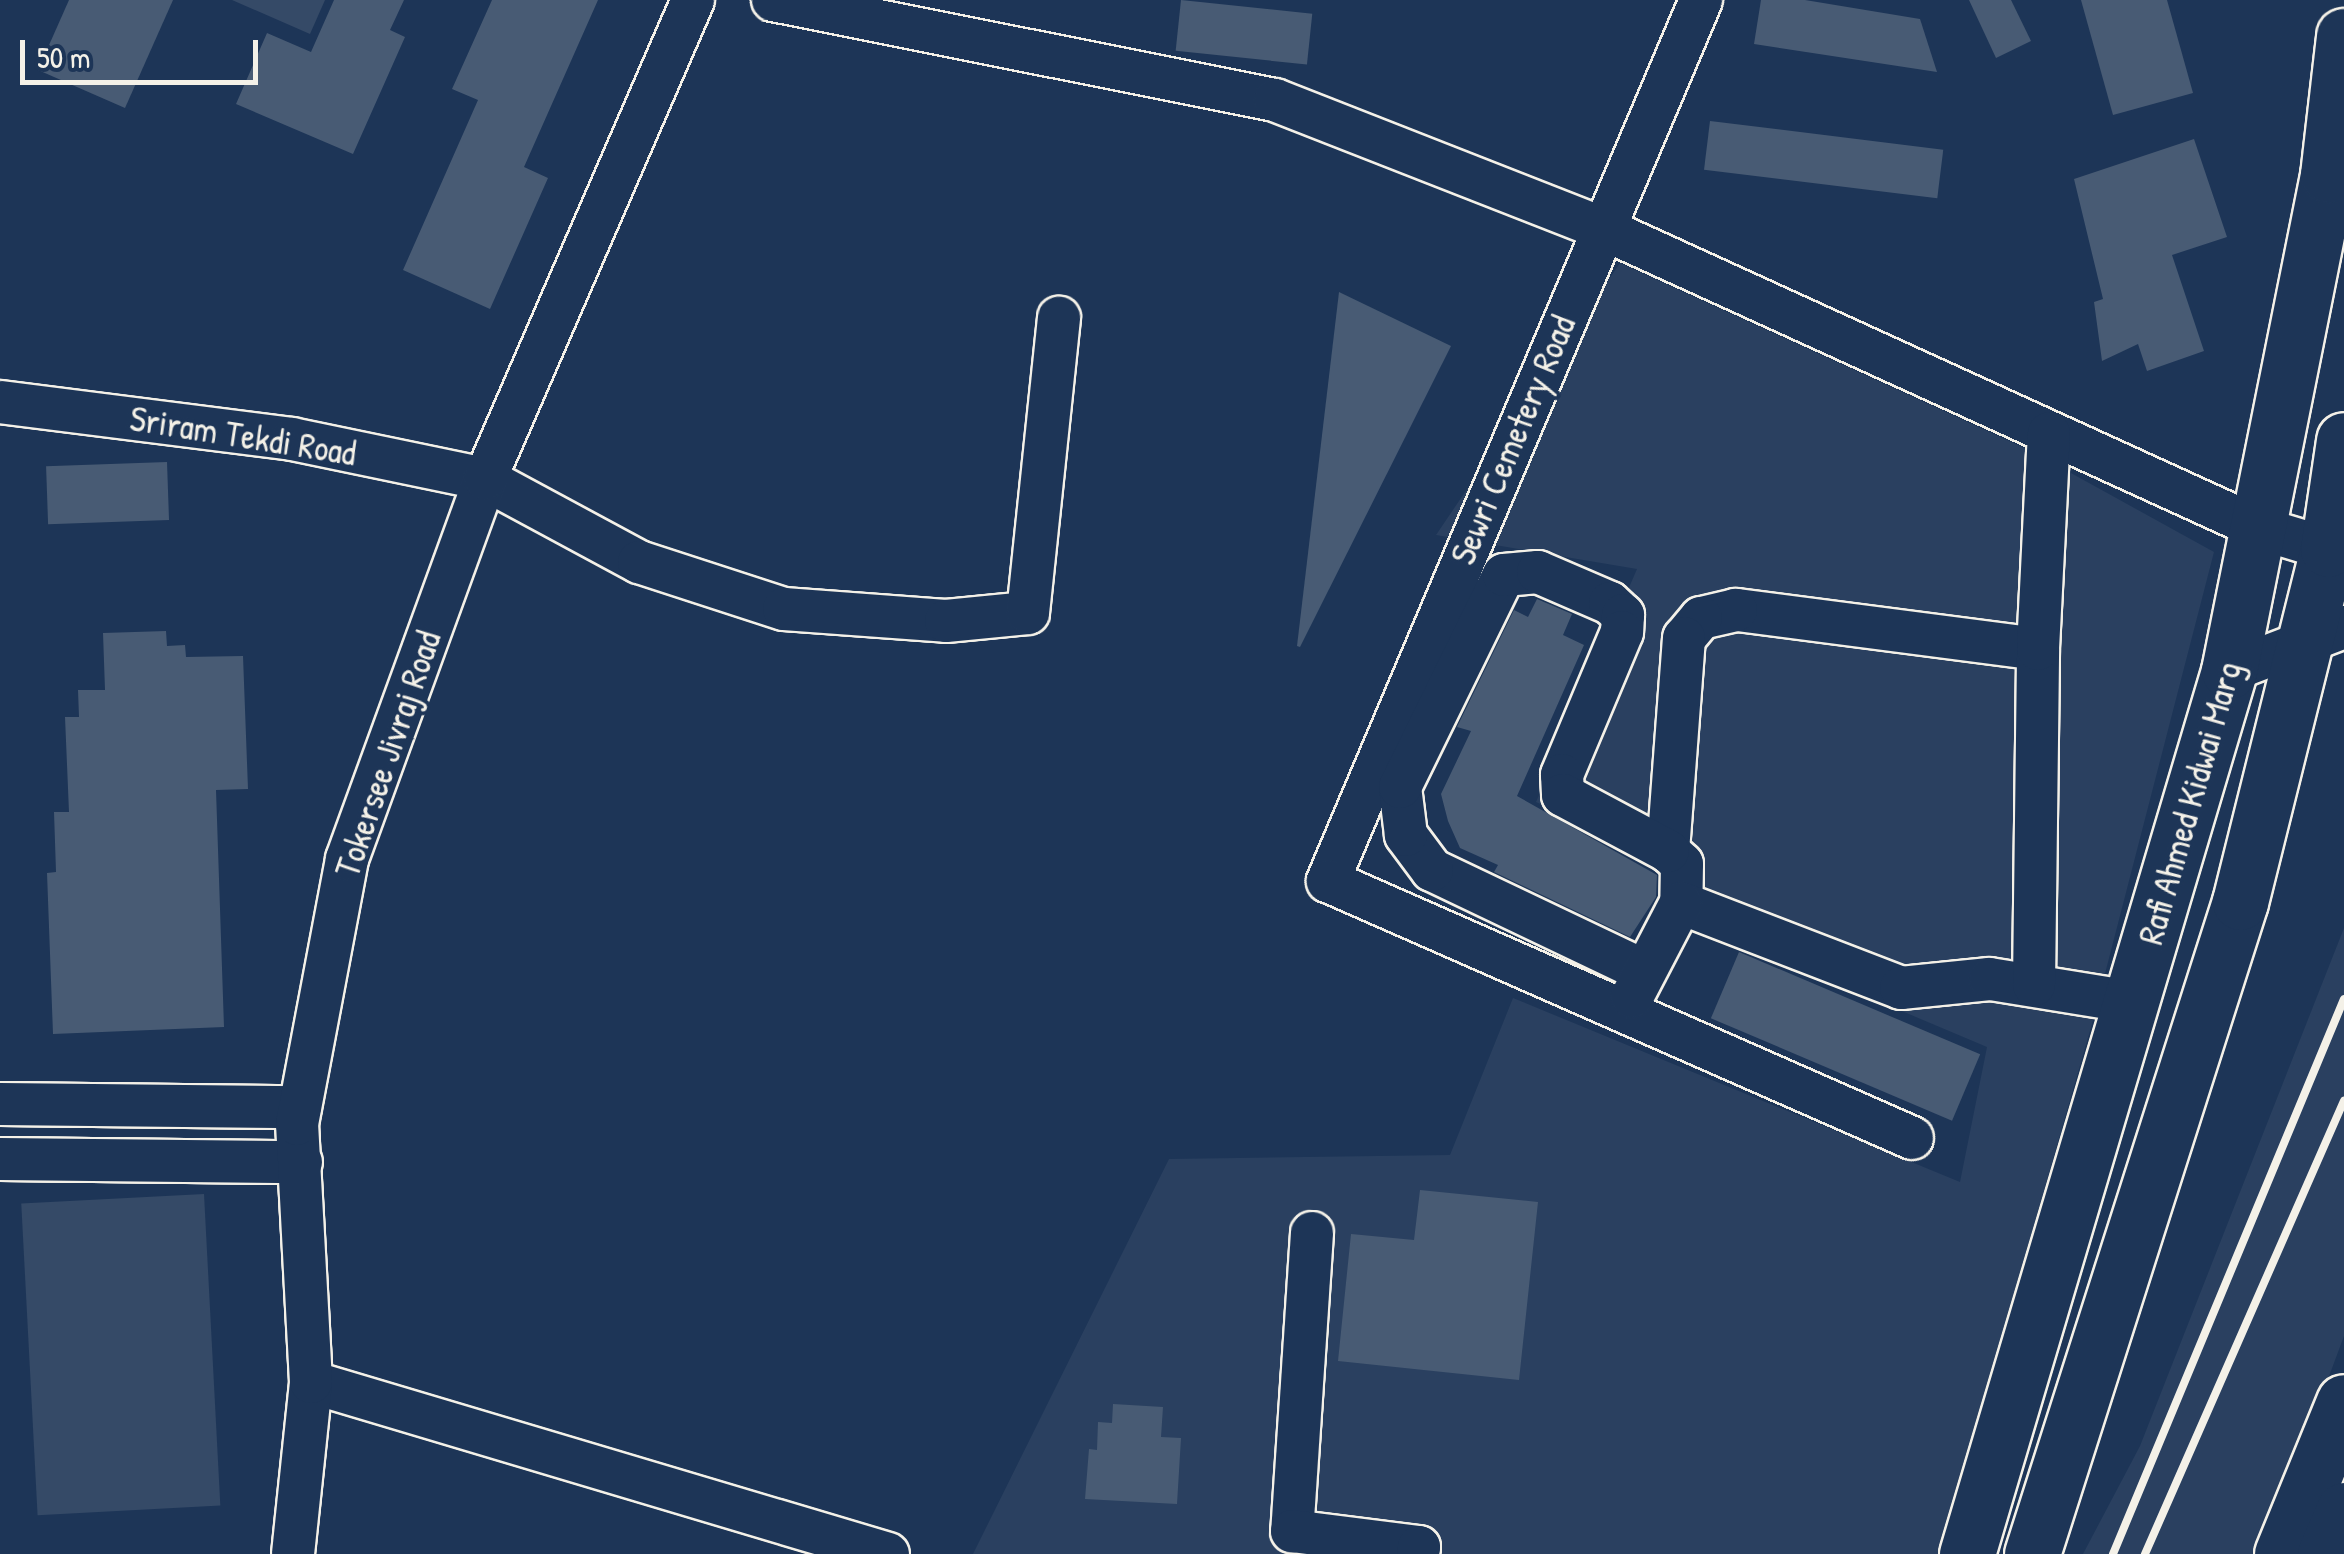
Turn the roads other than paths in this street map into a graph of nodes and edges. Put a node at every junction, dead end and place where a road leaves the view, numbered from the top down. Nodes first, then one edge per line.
1 (694, 0) edge
2 (774, 0) edge
3 (1701, 0) edge
4 (2344, 36) edge
5 (1604, 229) junction
6 (1059, 318) dead end
7 (0, 402) edge
8 (2050, 433) junction
9 (2344, 440) edge
10 (486, 479) junction
11 (2259, 528) junction
12 (2328, 550) junction
13 (1471, 573) junction
14 (2324, 635) edge
15 (2038, 649) junction
16 (2229, 671) junction
17 (1668, 851) junction
18 (1680, 902) junction
19 (1644, 971) junction
20 (2034, 985) junction
21 (2132, 1002) junction
22 (2204, 1013) junction
23 (1624, 1016) junction
24 (0, 1104) edge
25 (300, 1107) junction
26 (1912, 1138) dead end
27 (0, 1159) edge
28 (302, 1162) junction
29 (1312, 1233) dead end
30 (310, 1382) junction
31 (2344, 1402) edge
32 (2344, 1452) edge
33 (2344, 1510) edge
34 (293, 1554) edge
35 (888, 1554) edge
36 (1418, 1554) edge
37 (1967, 1554) edge
38 (2032, 1554) edge
39 (2282, 1554) edge
40 (2301, 1554) edge
41 (2326, 1554) edge

1 - 10 street, Tokersee Jivraj Road
2 - 5 street
3 - 5 street, Sewri Cemetery Road
4 - 11 main road, Rafi Ahmed Kidwai Marg
5 - 8 street
5 - 13 street, Sewri Cemetery Road
6 - 10 street, Sriram Tekdi Road
7 - 10 street, Sriram Tekdi Road
8 - 11 street
8 - 15 street
9 - 12 main road, Rafi Ahmed Kidwai Marg
10 - 25 street, Tokersee Jivraj Road
11 - 12 street
11 - 16 main road, Rafi Ahmed Kidwai Marg
12 - 14 main road, Rafi Ahmed Kidwai Marg
13 - 17 street
13 - 19 street
13 - 23 street, Sewri Cemetery Road
14 - 16 street
14 - 22 main road, Rafi Ahmed Kidwai Marg
15 - 17 street
15 - 20 street
16 - 21 main road, Rafi Ahmed Kidwai Marg
17 - 18 street
18 - 19 street
18 - 20 street
19 - 23 street
20 - 21 street
21 - 22 main road
21 - 37 main road, Rafi Ahmed Kidwai Marg
22 - 38 main road, Rafi Ahmed Kidwai Marg
23 - 26 street
24 - 25 street
25 - 28 street, Tokersee Jivraj Road
27 - 28 street
28 - 30 street, Tokersee Jivraj Road
29 - 36 street
30 - 34 street, Tokersee Jivraj Road
30 - 35 street
31 - 39 main road
32 - 40 street
33 - 41 main road

